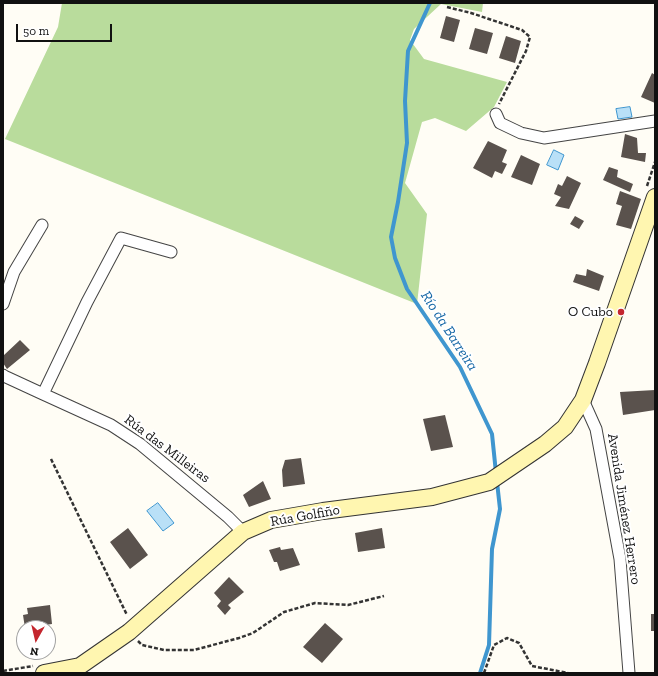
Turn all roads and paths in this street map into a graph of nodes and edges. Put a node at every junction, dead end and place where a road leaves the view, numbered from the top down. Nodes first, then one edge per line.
1 (447, 7) dead end
2 (496, 114) joint
3 (655, 121) edge
4 (655, 162) edge
5 (650, 194) edge
6 (42, 225) dead end
7 (171, 252) dead end
8 (3, 304) edge
9 (3, 375) edge
10 (43, 394) junction
11 (582, 400) junction
12 (51, 459) dead end
13 (243, 532) junction
14 (384, 596) dead end
15 (131, 630) junction
16 (39, 669) edge
17 (3, 670) edge
18 (484, 673) edge
19 (568, 673) edge
20 (629, 673) edge

1 - 2 path
2 - 3 street
4 - 5 path
5 - 11 main road, Rúa Golfiño
6 - 8 street
7 - 10 street
9 - 10 street, Rúa das Milleiras
10 - 13 street, Rúa das Milleiras
11 - 13 main road, Rúa Golfiño
11 - 20 street, Avenida Jiménez Herrero
12 - 15 path
13 - 15 main road, Rúa Golfiño
14 - 15 path
15 - 16 main road, Rúa Golfiño
16 - 17 path
18 - 19 path

